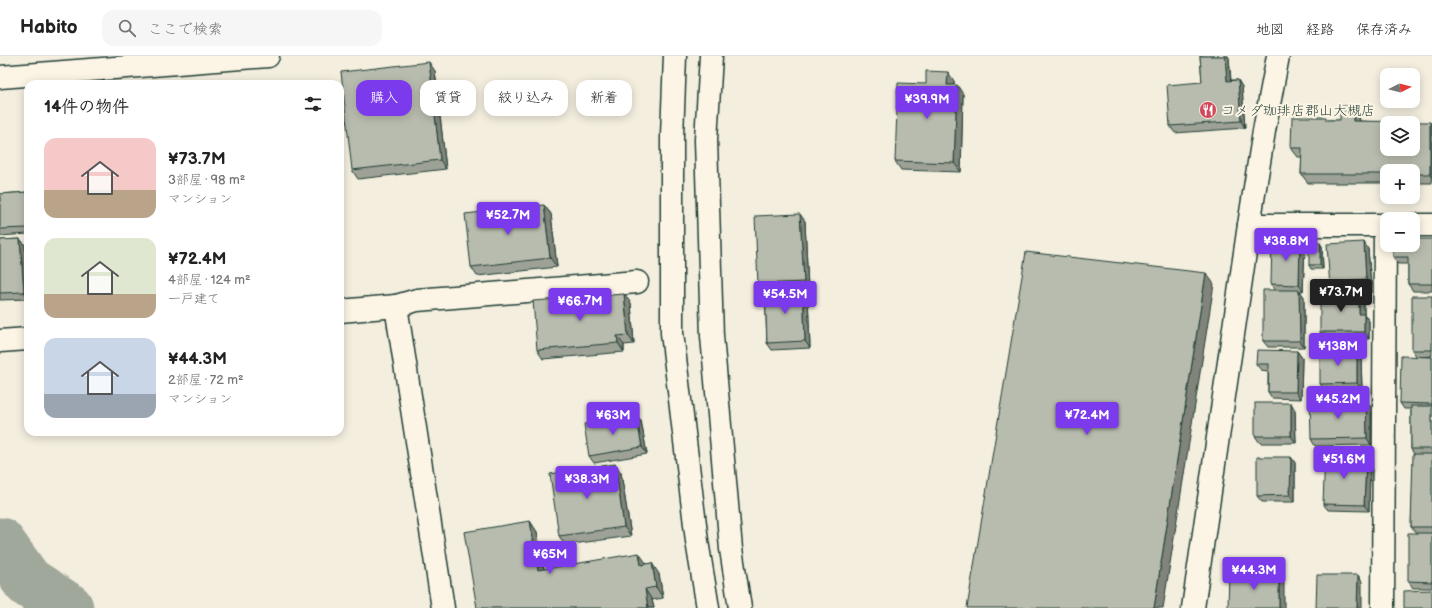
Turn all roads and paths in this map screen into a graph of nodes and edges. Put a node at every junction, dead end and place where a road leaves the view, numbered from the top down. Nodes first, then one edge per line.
1 (268, 56) edge
2 (675, 56) edge
3 (711, 56) edge
4 (1278, 56) edge
5 (0, 77) edge
6 (1249, 225) junction
7 (1380, 225) edge
8 (1420, 225) edge
9 (1432, 225) edge
10 (1386, 252) edge
11 (637, 282) dead end
12 (396, 306) junction
13 (344, 311) edge
14 (24, 338) edge
15 (0, 341) edge
16 (443, 608) edge
17 (708, 608) edge
18 (740, 608) edge
19 (1193, 608) edge
20 (1383, 608) edge

1 - 5 street
2 - 17 street
3 - 18 street
4 - 6 street
6 - 7 street
6 - 19 street
8 - 9 street
10 - 20 street
11 - 12 street
12 - 13 street
12 - 16 street
14 - 15 street

